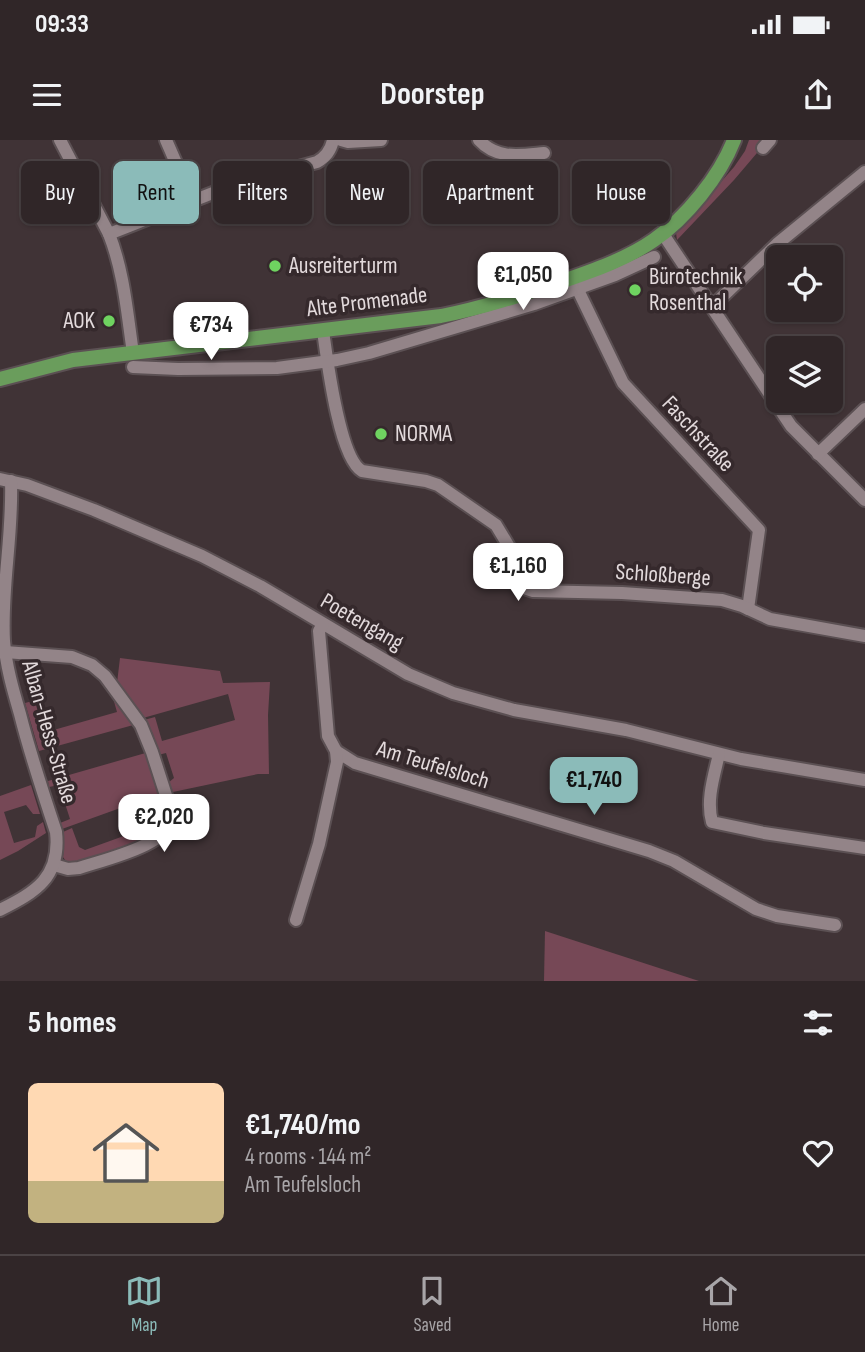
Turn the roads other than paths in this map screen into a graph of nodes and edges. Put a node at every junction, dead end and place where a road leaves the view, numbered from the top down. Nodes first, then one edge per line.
1 (60, 140) edge
2 (166, 140) edge
3 (332, 140) edge
4 (341, 140) edge
5 (381, 140) edge
6 (479, 140) edge
7 (734, 140) edge
8 (544, 153) dead end
9 (175, 161) edge
10 (865, 172) edge
11 (199, 199) edge
12 (135, 224) edge
13 (109, 234) junction
14 (663, 234) junction
15 (651, 251) junction
16 (578, 290) junction
17 (711, 305) junction
18 (323, 331) junction
19 (133, 360) junction
20 (327, 362) junction
21 (0, 379) edge
22 (865, 409) edge
23 (818, 454) junction
24 (5, 480) edge
25 (865, 500) edge
26 (748, 609) junction
27 (323, 624) junction
28 (865, 636) edge
29 (4, 659) edge
30 (336, 751) junction
31 (719, 754) junction
32 (865, 780) edge
33 (865, 848) edge
34 (54, 865) junction
35 (0, 910) edge
36 (296, 920) dead end
37 (835, 925) dead end

1 - 13 street
2 - 9 street
3 - 11 street
4 - 5 street
6 - 8 street
7 - 14 main road
10 - 17 street
12 - 13 street
13 - 19 street
14 - 15 main road
14 - 17 street
15 - 16 street, Alte Promenade
15 - 18 main road, Alte Promenade
16 - 20 street, Alte Promenade
16 - 26 street, Faschstraße
17 - 23 street
18 - 19 main road, Alte Promenade
18 - 20 street, Schloßberge
19 - 20 street, Alte Promenade
19 - 21 main road, Alte Promenade
20 - 26 street, Schloßberge
22 - 23 street
23 - 25 street
24 - 27 street, Poetengang
24 - 29 street, Alban-Hess-Straße
26 - 28 street, Schloßberge
27 - 30 street
27 - 31 street, Poetengang
29 - 34 street, Alban-Hess-Straße
29 - 34 street, Alban-Hess-Straße
30 - 36 street
30 - 37 street, Am Teufelsloch
31 - 32 street, Poetengang
31 - 33 street
34 - 35 street

